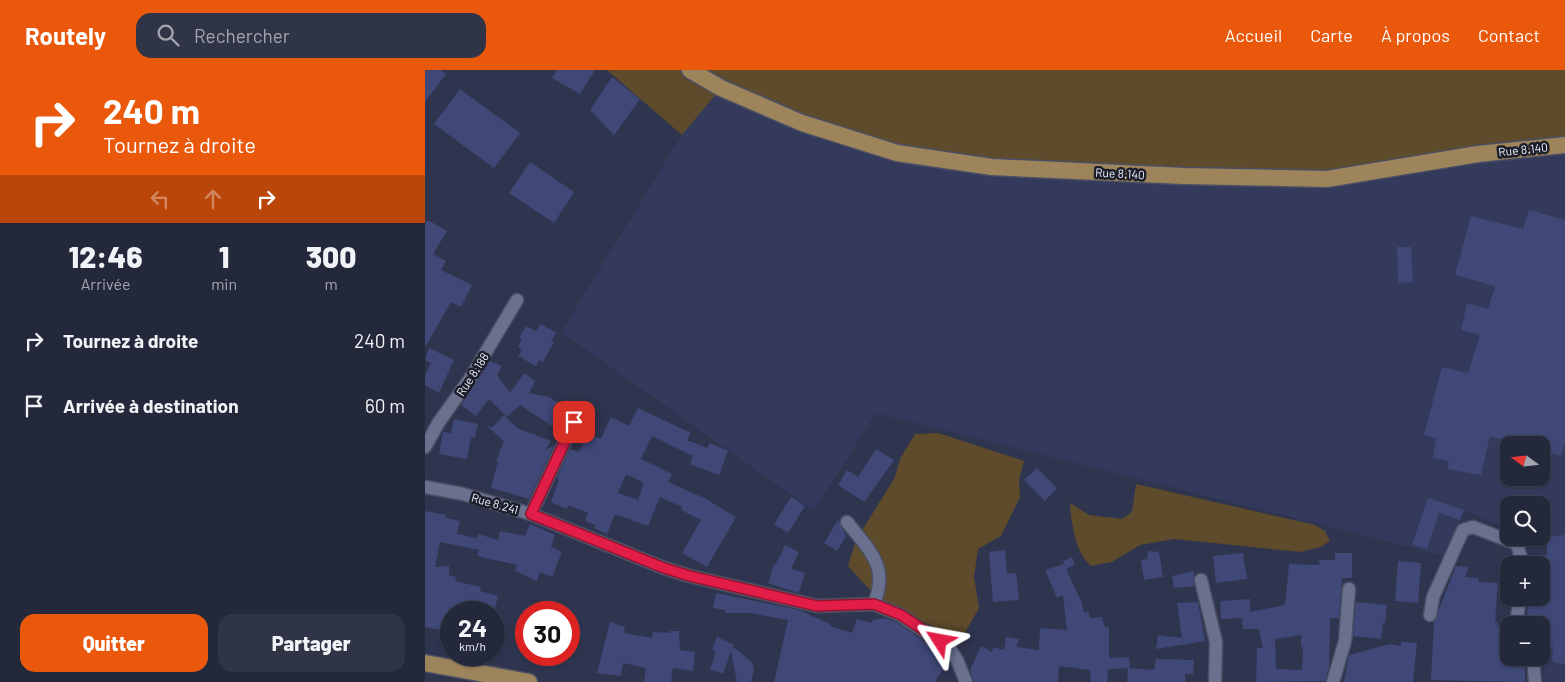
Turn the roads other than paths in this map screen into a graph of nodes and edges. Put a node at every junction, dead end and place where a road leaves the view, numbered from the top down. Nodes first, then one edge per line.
1 (690, 70) edge
2 (1565, 145) edge
3 (517, 300) dead end
4 (574, 422) dead end
5 (425, 447) edge
6 (425, 487) edge
7 (531, 514) junction
8 (847, 522) dead end
9 (1520, 556) edge
10 (1201, 580) dead end
11 (1349, 589) dead end
12 (874, 604) junction
13 (1430, 615) dead end
14 (425, 663) edge
15 (1534, 666) edge
16 (493, 679) edge
17 (529, 682) edge
18 (966, 682) edge
19 (1215, 682) edge
20 (1333, 682) edge
21 (1535, 682) edge

1 - 2 main road, Rue 8.140
3 - 5 street, Rue 8.188
4 - 7 street
6 - 7 street, Rue 8.241
7 - 12 street, Rue 8.241
8 - 12 street
9 - 13 street
10 - 19 street
11 - 20 street
12 - 18 street, Rue 8.241
14 - 16 main road
15 - 21 street
16 - 17 main road

